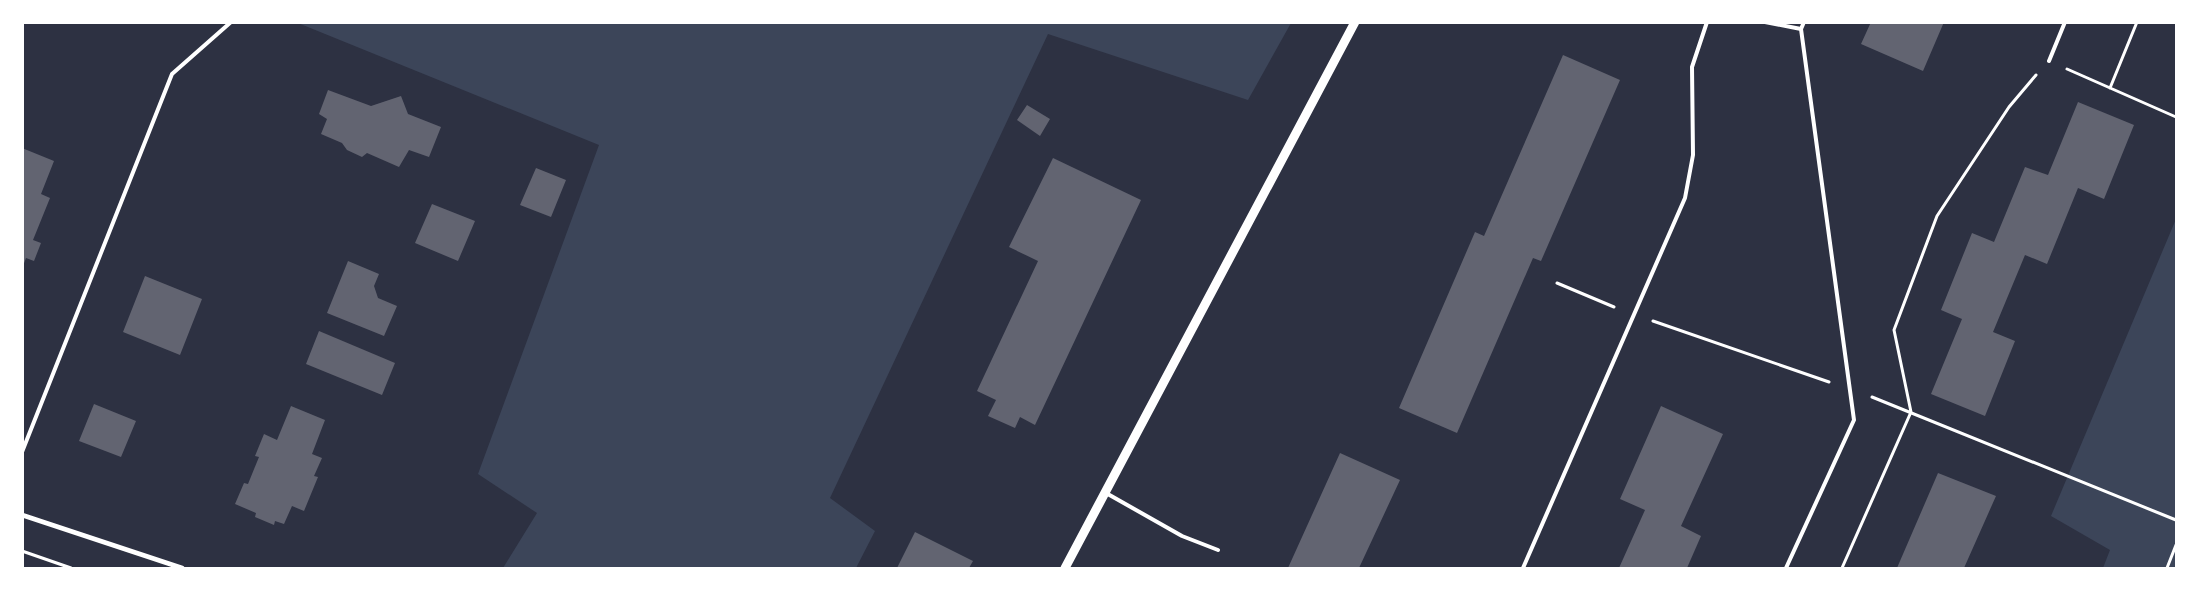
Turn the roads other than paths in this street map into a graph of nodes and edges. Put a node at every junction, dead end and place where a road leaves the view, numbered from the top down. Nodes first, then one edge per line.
1 (231, 22) edge
2 (1355, 22) edge
3 (1707, 22) edge
4 (1765, 22) edge
5 (1804, 22) edge
6 (2065, 22) edge
7 (1801, 29) junction
8 (2049, 61) road end
9 (22, 452) edge
10 (1106, 494) junction
11 (22, 514) edge
12 (1218, 550) dead end
13 (182, 568) edge
14 (1066, 568) edge
15 (1523, 568) edge
16 (1786, 568) edge

1 - 9 lane
2 - 10 street
3 - 15 lane
4 - 7 lane
5 - 7 lane
6 - 8 lane
7 - 16 lane
10 - 12 lane
10 - 14 street
11 - 13 street

